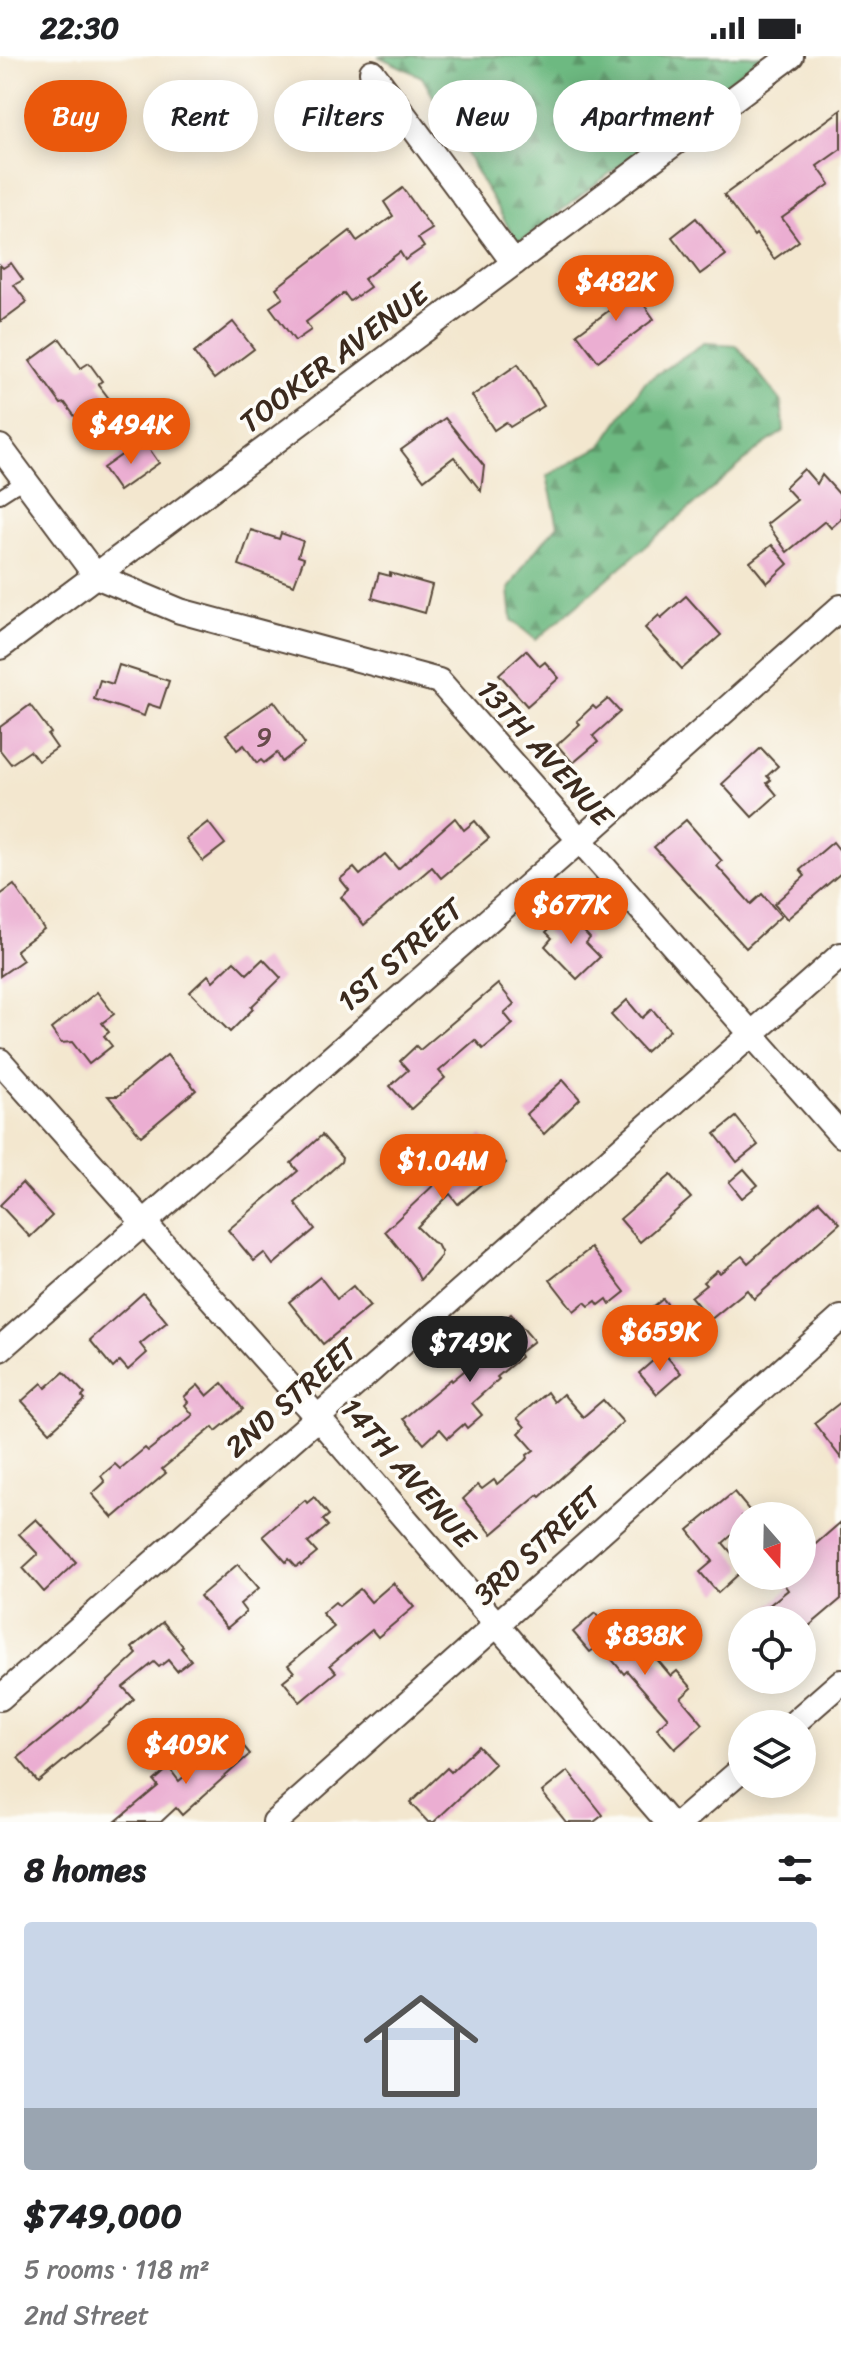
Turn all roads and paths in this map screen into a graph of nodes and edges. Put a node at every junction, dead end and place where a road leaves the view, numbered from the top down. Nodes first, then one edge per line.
1 (791, 56) edge
2 (372, 72) dead end
3 (514, 263) junction
4 (0, 447) edge
5 (25, 480) junction
6 (0, 496) edge
7 (96, 576) junction
8 (841, 607) edge
9 (0, 647) edge
10 (580, 840) junction
11 (841, 955) edge
12 (752, 1034) junction
13 (0, 1061) edge
14 (841, 1135) edge
15 (144, 1222) junction
16 (841, 1318) edge
17 (0, 1349) edge
18 (317, 1417) junction
19 (498, 1624) junction
20 (841, 1682) edge
21 (0, 1698) edge
22 (809, 1710) edge
23 (728, 1781) edge
24 (275, 1822) edge
25 (668, 1822) edge
26 (681, 1822) edge

1 - 3 street, TOOKER AVENUE
2 - 3 street
3 - 7 street, TOOKER AVENUE
4 - 5 street
5 - 6 lane
5 - 7 street
7 - 9 street, TOOKER AVENUE
7 - 10 street, 13TH AVENUE
8 - 10 street, 1ST STREET
10 - 12 street, 13TH AVENUE
10 - 15 street, 1ST STREET
11 - 12 street, 2ND STREET
12 - 14 street, 13TH AVENUE
12 - 18 street, 2ND STREET
13 - 15 street, 14TH AVENUE
15 - 17 street, 1ST STREET
15 - 18 street, 14TH AVENUE
16 - 19 street, 3RD STREET
18 - 19 street, 14TH AVENUE
18 - 21 street, 2ND STREET
19 - 24 street, 3RD STREET
19 - 25 street, 14TH AVENUE
20 - 22 street
23 - 26 street

